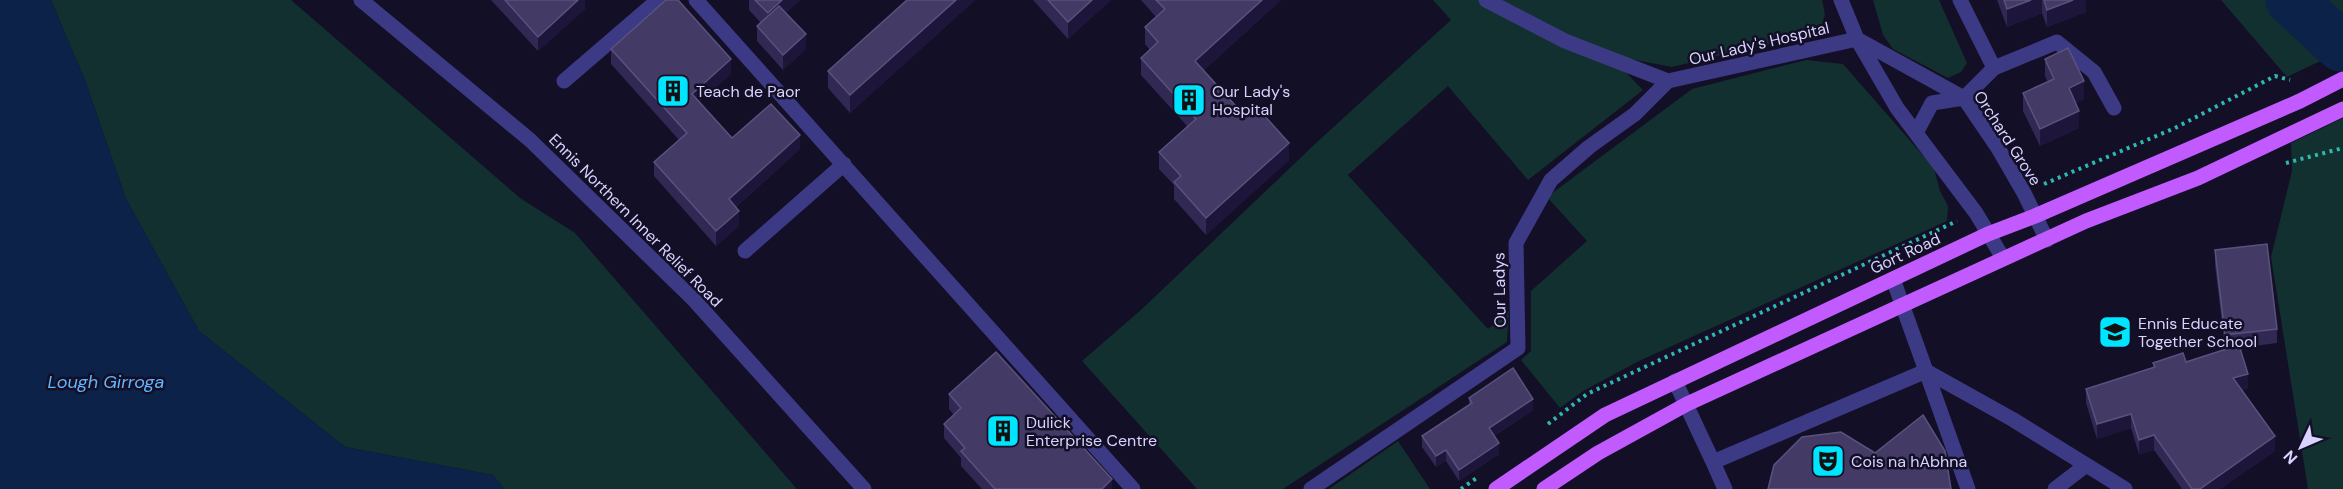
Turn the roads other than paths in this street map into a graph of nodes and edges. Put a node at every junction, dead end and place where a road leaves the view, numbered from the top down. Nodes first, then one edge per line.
1 (361, 0) edge
2 (658, 0) edge
3 (696, 0) edge
4 (1486, 0) edge
5 (1840, 0) edge
6 (1960, 0) edge
7 (1857, 39) junction
8 (1994, 68) junction
9 (2343, 79) edge
10 (564, 81) dead end
11 (1668, 81) junction
12 (1964, 98) junction
13 (2114, 108) dead end
14 (2343, 109) edge
15 (1916, 133) junction
16 (844, 164) junction
17 (2035, 216) junction
18 (1989, 234) junction
19 (2047, 240) junction
20 (745, 251) dead end
21 (2003, 258) junction
22 (1893, 279) junction
23 (1902, 306) junction
24 (1926, 371) junction
25 (1675, 381) junction
26 (1687, 404) junction
27 (1713, 462) junction
28 (2085, 466) junction
29 (864, 489) edge
30 (1133, 489) edge
31 (1311, 489) edge
32 (1496, 489) edge
33 (1544, 489) edge
34 (1725, 489) edge
35 (1968, 489) edge
36 (2055, 489) edge
37 (2125, 489) edge

1 - 29 street, Ennis Northern Inner Relief Road
2 - 10 street
3 - 16 street
4 - 11 street
5 - 7 street
6 - 8 street
7 - 11 street, Our Lady's Hospital
7 - 12 street, Orchard Grove
7 - 15 street
8 - 12 street
8 - 13 street
9 - 17 main road, Gort Road
11 - 31 street, Our Ladys
12 - 15 street
12 - 17 street, Orchard Grove
14 - 19 main road
15 - 18 street
16 - 20 street
16 - 30 street
17 - 18 main road, Gort Road
17 - 19 street, Orchard Grove
18 - 21 street
18 - 22 main road, Gort Road
19 - 21 main road
21 - 23 main road
22 - 23 street
22 - 25 main road, Gort Road
23 - 24 street
23 - 26 main road
24 - 27 street
24 - 28 street
24 - 35 street
25 - 26 street
25 - 32 main road, Gort Road
26 - 27 street
26 - 33 main road
27 - 34 street
28 - 36 street
28 - 37 street

